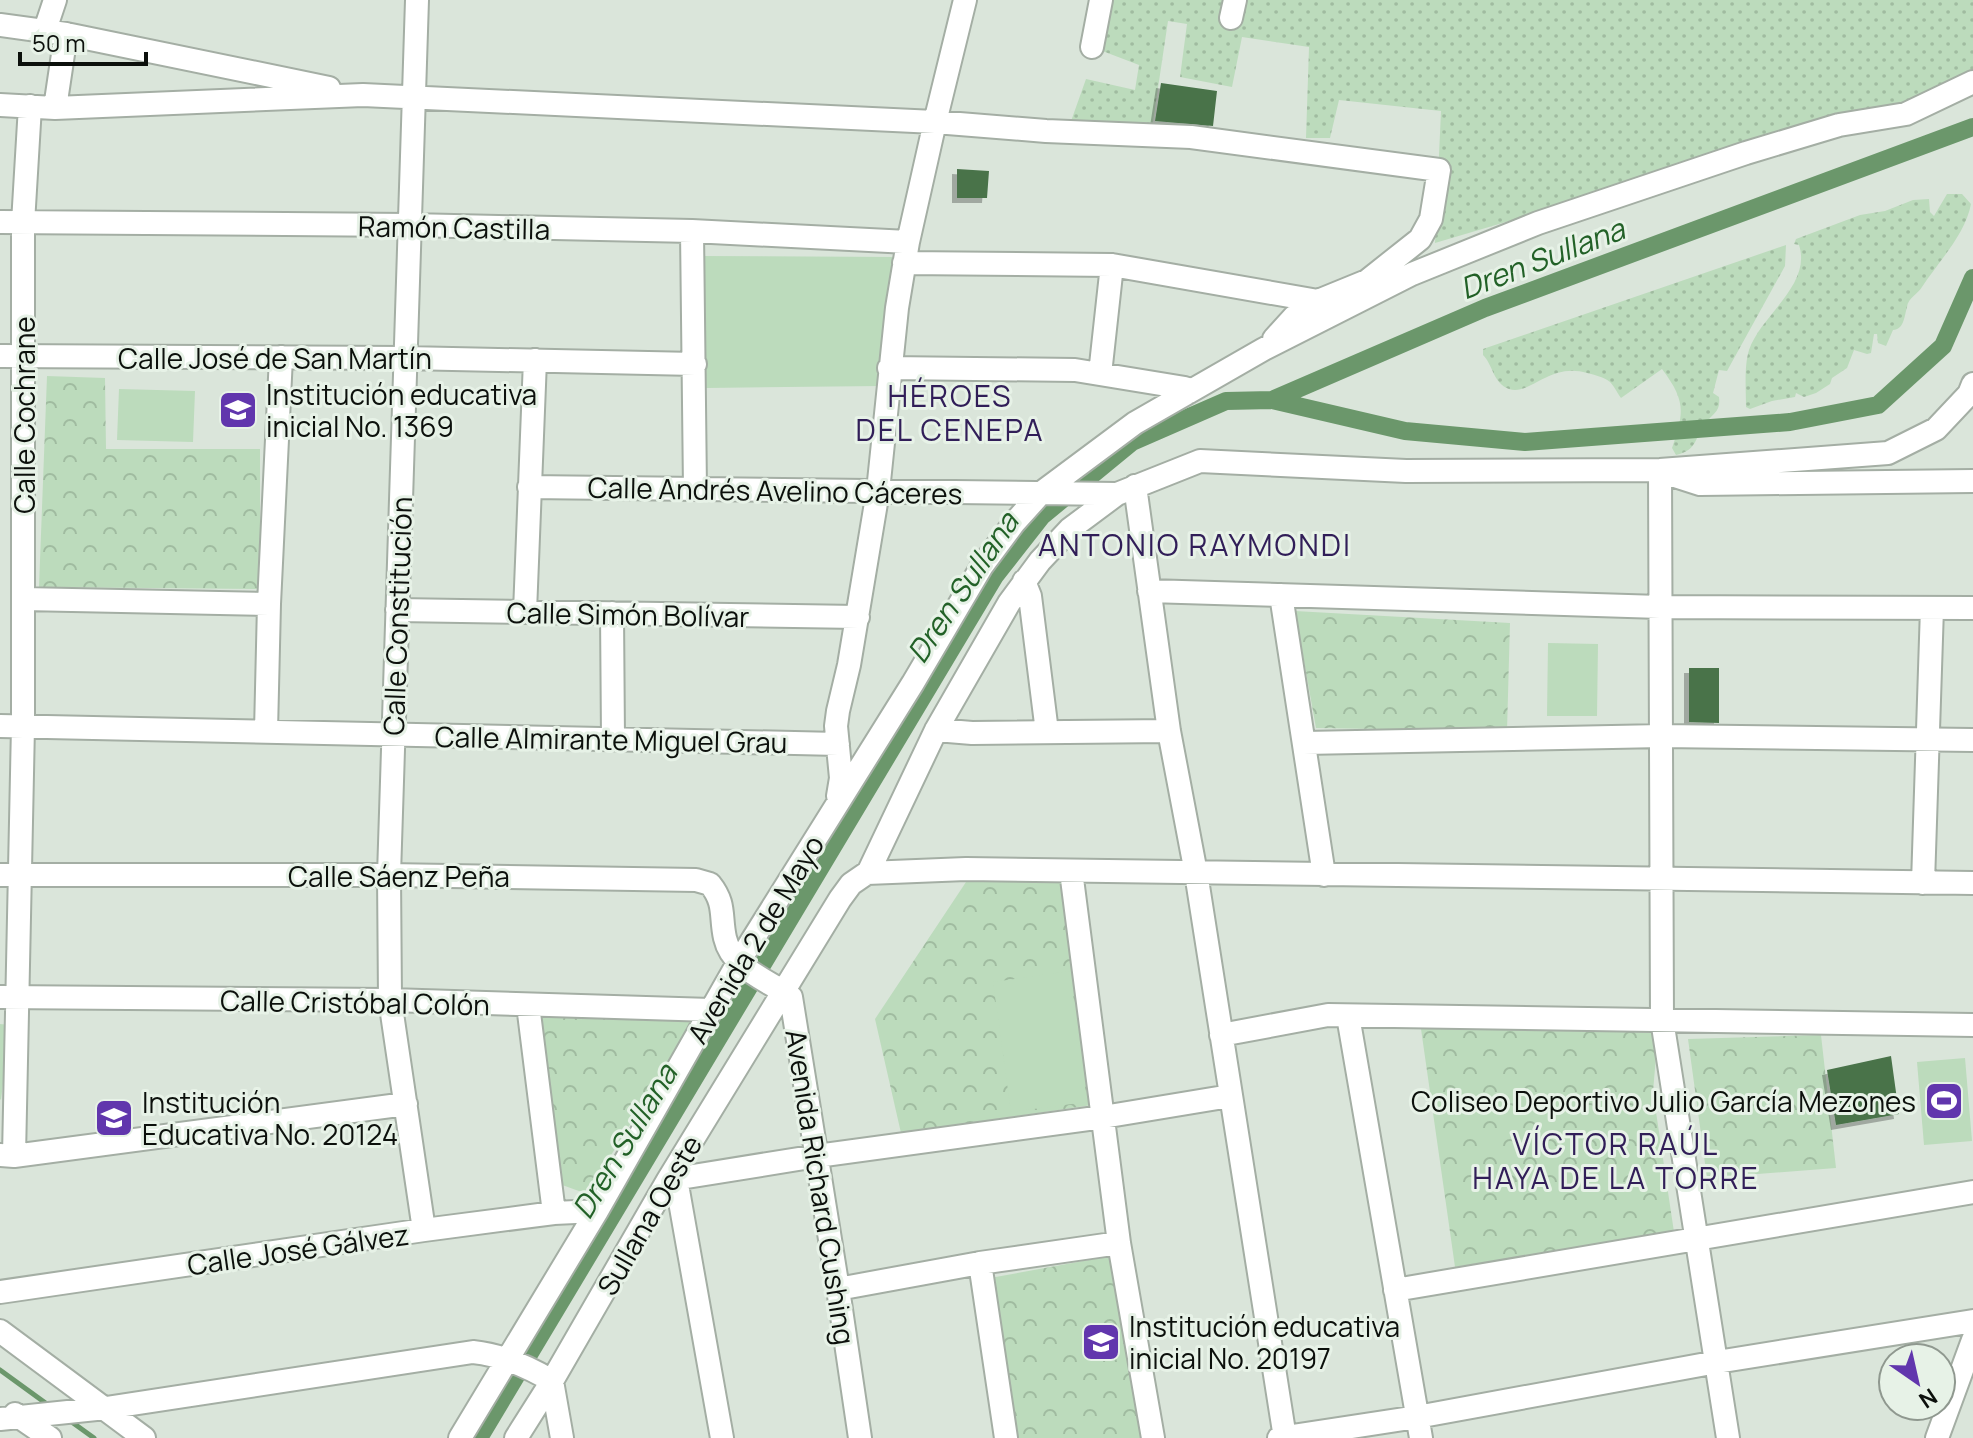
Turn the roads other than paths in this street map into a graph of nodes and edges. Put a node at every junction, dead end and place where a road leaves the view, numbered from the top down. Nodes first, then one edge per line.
1 (55, 0) edge
2 (417, 0) edge
3 (965, 0) edge
4 (1101, 0) edge
5 (0, 25) edge
6 (55, 32) junction
7 (1092, 47) dead end
8 (1973, 82) edge
9 (363, 95) junction
10 (414, 98) junction
11 (0, 105) edge
12 (30, 106) junction
13 (55, 108) junction
14 (935, 122) junction
15 (0, 222) edge
16 (23, 223) junction
17 (410, 225) junction
18 (692, 231) junction
19 (906, 252) junction
20 (1112, 265) junction
21 (1318, 301) junction
22 (1264, 349) junction
23 (0, 356) edge
24 (24, 357) junction
25 (281, 357) junction
26 (406, 358) junction
27 (535, 360) junction
28 (695, 364) junction
29 (889, 368) junction
30 (1100, 374) junction
31 (1973, 384) edge
32 (1189, 392) junction
33 (1660, 470) junction
34 (1973, 481) edge
35 (529, 487) junction
36 (695, 489) junction
37 (878, 491) junction
38 (1117, 491) junction
39 (1048, 493) junction
40 (1024, 581) junction
41 (1149, 591) junction
42 (1281, 595) junction
43 (23, 599) junction
44 (269, 604) junction
45 (1660, 607) junction
46 (1932, 608) junction
47 (1973, 608) edge
48 (397, 610) junction
49 (525, 612) junction
50 (612, 613) junction
51 (858, 617) junction
52 (11, 726) edge
53 (936, 730) junction
54 (266, 731) junction
55 (1169, 731) junction
56 (1047, 732) junction
57 (393, 734) junction
58 (1662, 736) junction
59 (613, 739) junction
60 (1929, 739) junction
61 (1973, 740) edge
62 (1304, 743) junction
63 (838, 744) junction
64 (836, 805) junction
65 (1071, 871) junction
66 (868, 873) junction
67 (1196, 873) junction
68 (10, 875) edge
69 (389, 875) junction
70 (1324, 875) junction
71 (1663, 880) junction
72 (1923, 883) junction
73 (1973, 883) edge
74 (741, 965) junction
75 (780, 990) junction
76 (8, 998) edge
77 (390, 1000) junction
78 (528, 1005) junction
79 (711, 1010) junction
80 (1348, 1016) junction
81 (1662, 1020) junction
82 (1973, 1025) edge
83 (1221, 1035) junction
84 (1230, 1096) junction
85 (406, 1104) junction
86 (1103, 1117) junction
87 (7, 1155) edge
88 (817, 1156) junction
89 (672, 1180) junction
90 (1973, 1192) edge
91 (597, 1211) junction
92 (554, 1213) junction
93 (424, 1230) junction
94 (1697, 1239) junction
95 (1119, 1243) junction
96 (980, 1263) junction
97 (838, 1289) junction
98 (1395, 1290) junction
99 (0, 1292) edge
100 (1973, 1321) edge
101 (1, 1337) edge
102 (1973, 1340) edge
103 (510, 1360) junction
104 (1717, 1362) junction
105 (547, 1378) junction
106 (0, 1405) edge
107 (106, 1408) junction
108 (10, 1418) edge
109 (1419, 1428) edge
110 (50, 1438) edge
111 (144, 1438) edge
112 (460, 1438) edge
113 (516, 1438) edge
114 (562, 1438) edge
115 (722, 1438) edge
116 (860, 1438) edge
117 (1006, 1438) edge
118 (1153, 1438) edge
119 (1283, 1438) edge
120 (1728, 1438) edge
121 (1937, 1438) edge

1 - 6 street
2 - 10 street, Calle Constitución
3 - 14 street
4 - 7 street
5 - 6 street
6 - 9 street
6 - 13 street
8 - 22 street
9 - 10 street
9 - 13 street
10 - 14 street
10 - 17 street, Calle Constitución
11 - 12 street
12 - 13 street
12 - 16 street, Calle Cochrane
14 - 19 street
14 - 21 street
15 - 16 street, Ramón Castilla
16 - 17 street, Ramón Castilla
16 - 24 street, Calle Cochrane
17 - 18 street, Ramón Castilla
17 - 26 street, Calle Constitución
18 - 19 street, Ramón Castilla
18 - 28 street
19 - 20 street, Ramón Castilla
19 - 29 street
20 - 21 street, Ramón Castilla
20 - 30 street
21 - 22 street
22 - 32 street, Avenida 2 de Mayo
23 - 24 street, Calle José de San Martín
24 - 25 street, Calle José de San Martín
24 - 43 street, Calle Cochrane
25 - 26 street, Calle José de San Martín
25 - 44 street
26 - 27 street, Calle José de San Martín
26 - 48 street, Calle Constitución
27 - 28 street, Calle José de San Martín
27 - 35 street
28 - 36 street
29 - 30 street
29 - 37 street
30 - 32 street
31 - 33 street
32 - 39 street, Avenida 2 de Mayo
33 - 34 street
33 - 38 street
33 - 45 street
35 - 36 street, Calle Andrés Avelino Cáceres
35 - 49 street
36 - 37 street, Calle Andrés Avelino Cáceres
37 - 39 street, Calle Andrés Avelino Cáceres
37 - 51 street
38 - 39 street, Calle Andrés Avelino Cáceres
38 - 40 street
38 - 41 street
39 - 64 street, Avenida 2 de Mayo
40 - 53 street
40 - 56 street
41 - 42 street
41 - 55 street
42 - 45 street
42 - 62 street
43 - 44 street
43 - 52 street, Calle Cochrane
44 - 54 street
45 - 46 street
45 - 58 street
46 - 47 street
46 - 60 street
48 - 49 street, Calle Simón Bolívar
48 - 57 street, Calle Constitución
49 - 50 street, Calle Simón Bolívar
50 - 51 street, Calle Simón Bolívar
50 - 59 street
51 - 63 street
52 - 54 street, Calle Almirante Miguel Grau
52 - 68 street, Calle Cochrane
53 - 56 street
53 - 66 street
54 - 57 street, Calle Almirante Miguel Grau
55 - 56 street
55 - 67 street
57 - 59 street, Calle Almirante Miguel Grau
57 - 69 street, Calle Constitución
58 - 60 street
58 - 62 street
58 - 71 street
59 - 63 street, Calle Almirante Miguel Grau
60 - 61 street
60 - 72 street
62 - 70 street
63 - 64 street
64 - 74 street, Avenida 2 de Mayo
65 - 66 street
65 - 67 street
65 - 86 street
66 - 75 street, Sullana Oeste
67 - 70 street
67 - 83 street
68 - 69 street, Calle Sáenz Peña
68 - 76 street, Calle Cochrane
69 - 74 street, Calle Sáenz Peña
69 - 77 street, Calle Constitución
70 - 71 street
71 - 72 street
71 - 81 street
72 - 73 street
74 - 75 street
74 - 79 street, Avenida 2 de Mayo
75 - 88 street, Avenida Richard Cushing
75 - 89 street, Sullana Oeste
76 - 77 street, Calle Cristóbal Colón
76 - 87 street, Calle Cochrane
77 - 78 street, Calle Cristóbal Colón
77 - 85 street, Calle Constitución
78 - 79 street, Calle Cristóbal Colón
78 - 92 street
79 - 91 street, Avenida 2 de Mayo
80 - 81 street
80 - 83 street
80 - 98 street
81 - 82 street
81 - 94 street
83 - 84 street
84 - 86 street
84 - 119 street
85 - 87 street
85 - 93 street, Calle Constitución
86 - 88 street
86 - 95 street
88 - 89 street
88 - 97 street, Avenida Richard Cushing
89 - 105 street, Sullana Oeste
89 - 115 street
90 - 94 street
91 - 92 street, Calle José Gálvez
91 - 103 street, Avenida 2 de Mayo
92 - 93 street, Calle José Gálvez
93 - 99 street, Calle José Gálvez
94 - 98 street
94 - 104 street
95 - 96 street
95 - 118 street
96 - 97 street
96 - 117 street
97 - 116 street, Avenida Richard Cushing
98 - 109 street
100 - 104 street
101 - 107 street
102 - 121 street
103 - 105 street
103 - 107 street
103 - 112 street, Avenida 2 de Mayo
104 - 109 street
104 - 120 street
105 - 113 street, Sullana Oeste
105 - 114 street
106 - 108 street
107 - 108 street
107 - 111 street
108 - 110 street
109 - 119 street

